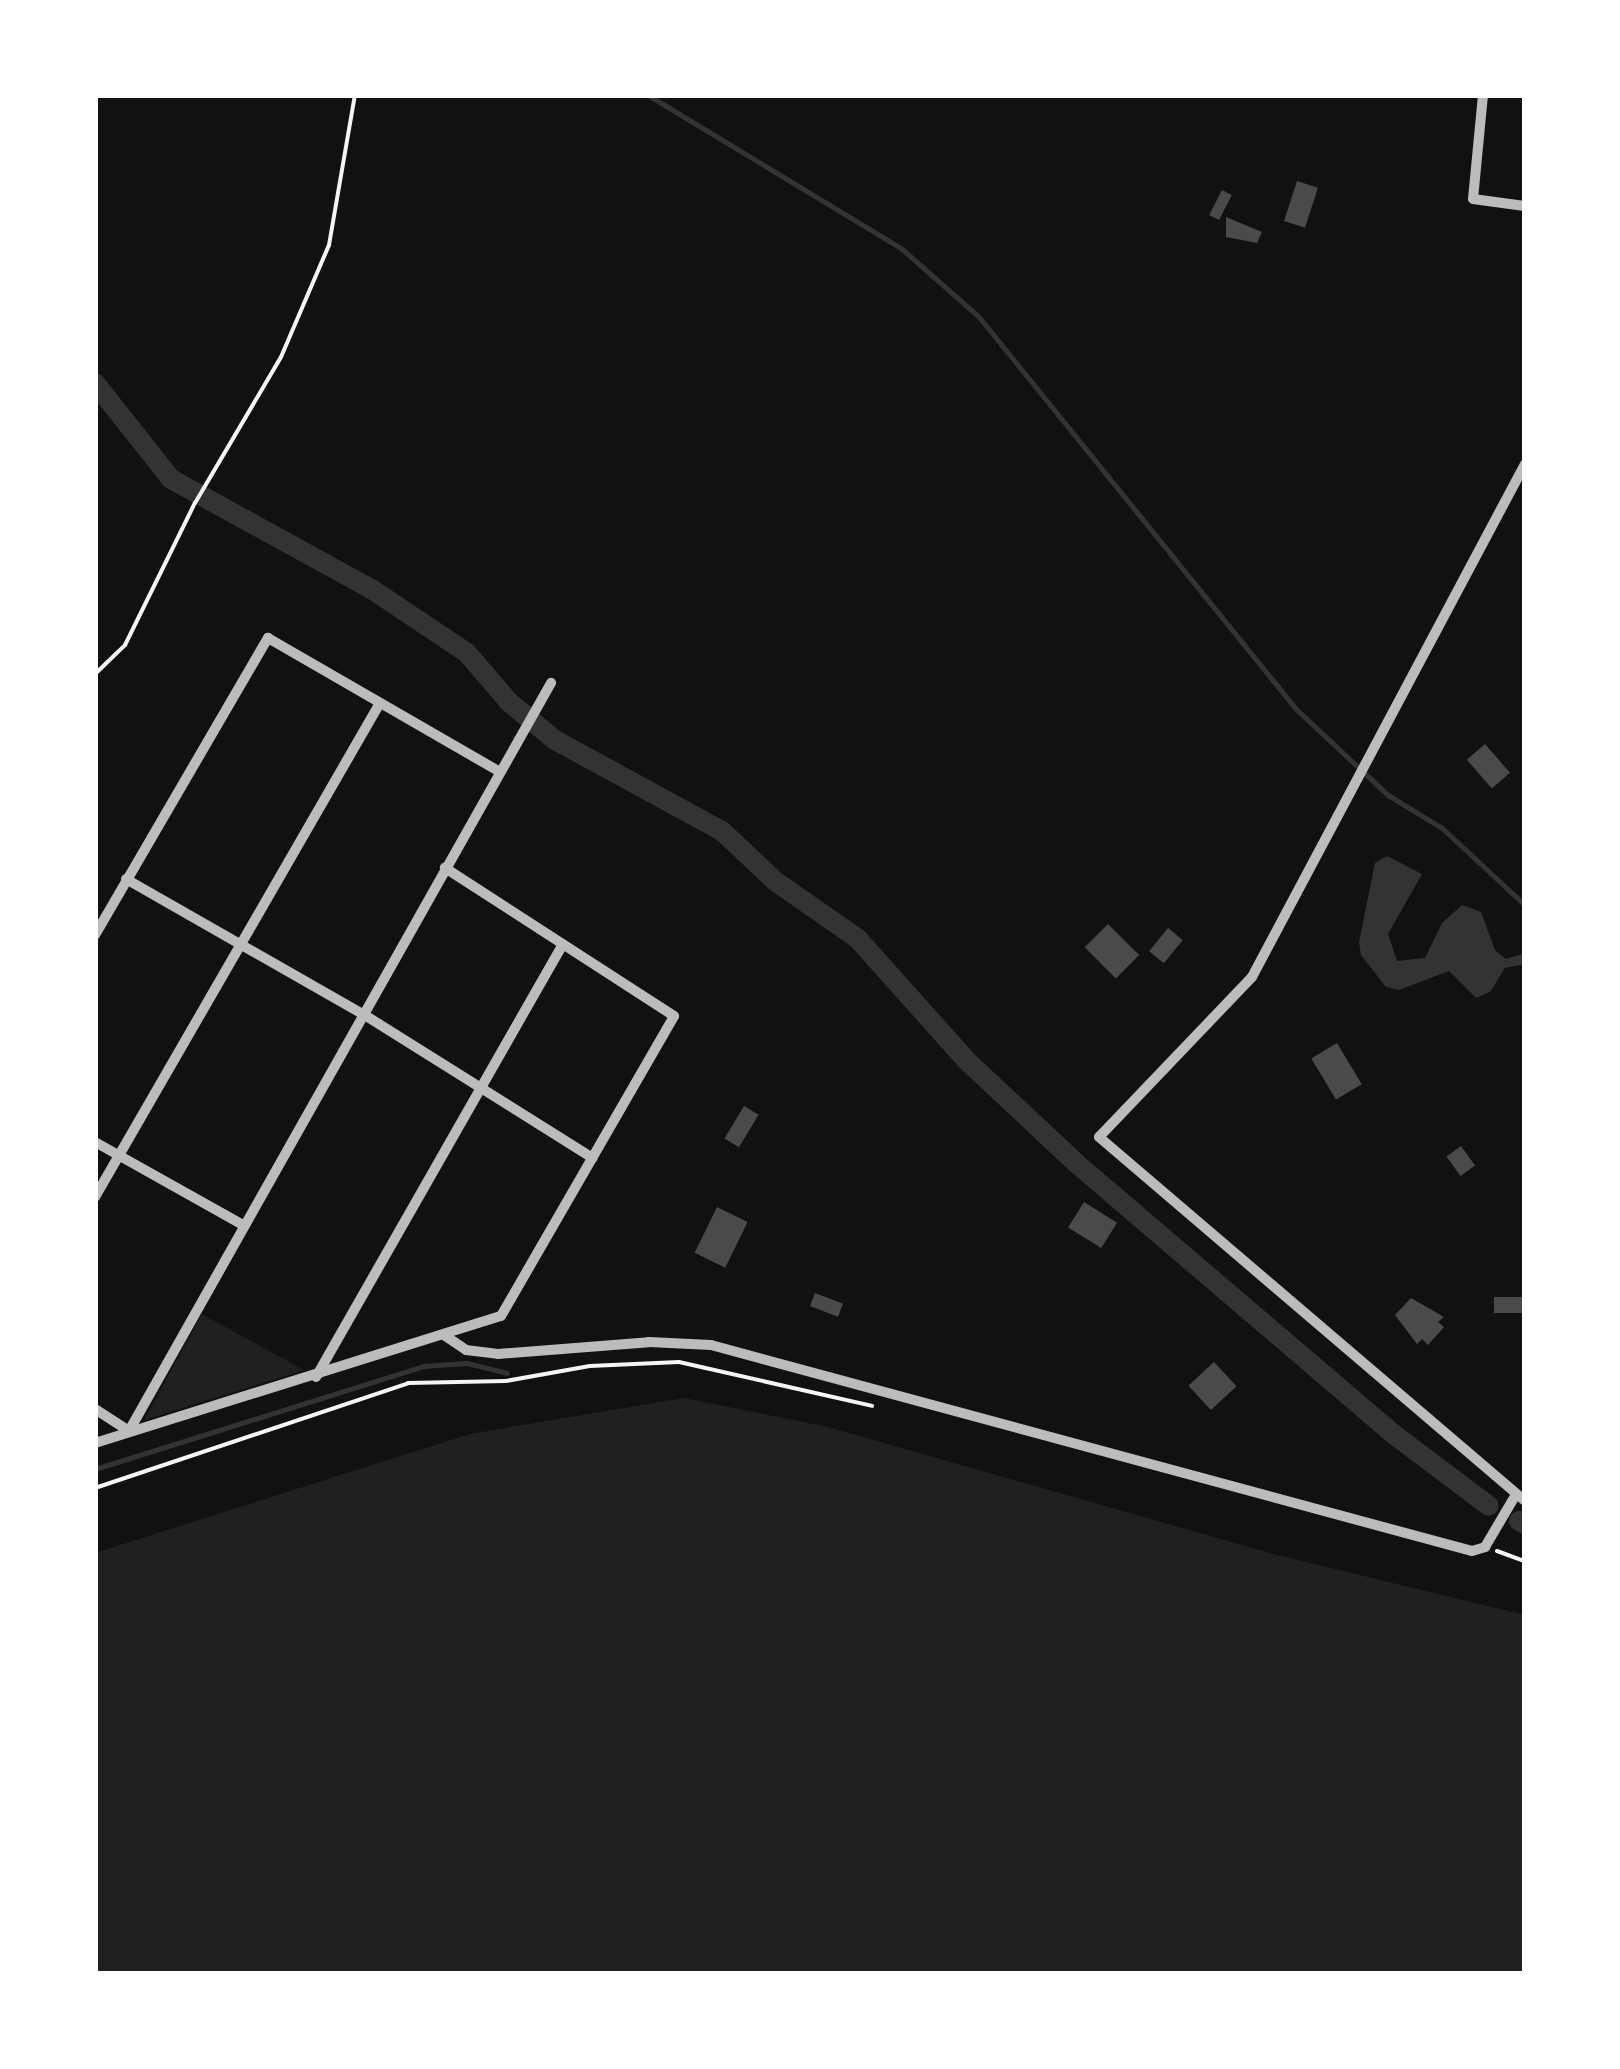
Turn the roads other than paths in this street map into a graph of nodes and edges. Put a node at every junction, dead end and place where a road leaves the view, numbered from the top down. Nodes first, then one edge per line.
1 (1483, 95) edge
2 (1525, 206) edge
3 (1525, 464) edge
4 (550, 682) dead end
5 (380, 703) junction
6 (500, 772) junction
7 (445, 868) junction
8 (126, 880) junction
9 (95, 935) edge
10 (241, 944) junction
11 (563, 944) junction
12 (363, 1014) junction
13 (481, 1087) junction
14 (95, 1142) edge
15 (119, 1155) junction
16 (593, 1158) junction
17 (95, 1197) edge
18 (242, 1225) junction
19 (444, 1335) junction
20 (316, 1377) junction
21 (95, 1409) edge
22 (129, 1431) junction
23 (95, 1443) edge
24 (1520, 1498) edge

1 - 2 street
3 - 24 street
4 - 6 street
5 - 6 street
5 - 8 street
5 - 10 street
6 - 7 street
7 - 11 street
7 - 12 street
8 - 9 street
8 - 10 street
10 - 12 street
10 - 15 street
11 - 13 street
11 - 16 street
12 - 13 street
12 - 18 street
13 - 16 street
13 - 20 street
14 - 15 street
15 - 17 street
15 - 18 street
16 - 19 street
18 - 22 street
19 - 20 street
19 - 24 street
20 - 22 street
21 - 22 street
22 - 23 street

